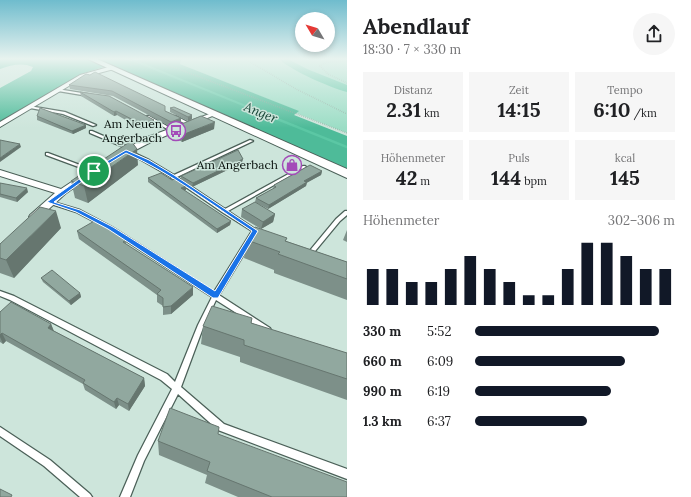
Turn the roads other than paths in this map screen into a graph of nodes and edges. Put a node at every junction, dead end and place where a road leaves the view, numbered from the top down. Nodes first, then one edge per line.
1 (71, 82) edge
2 (143, 82) edge
3 (58, 90) junction
4 (96, 96) edge
5 (30, 107) junction
6 (214, 114) junction
7 (142, 115) edge
8 (172, 116) edge
9 (189, 124) junction
10 (0, 125) edge
11 (94, 125) dead end
12 (172, 130) junction
13 (90, 132) dead end
14 (251, 141) dead end
15 (129, 150) junction
16 (47, 154) dead end
17 (115, 157) edge
18 (304, 167) edge
19 (96, 169) joint
20 (0, 173) edge
21 (347, 174) edge
22 (173, 176) junction
23 (62, 192) junction
24 (50, 202) junction
25 (224, 211) junction
26 (347, 212) edge
27 (26, 224) edge
28 (300, 255) edge
29 (0, 293) edge
30 (216, 296) junction
31 (274, 334) edge
32 (177, 388) junction
33 (0, 431) edge
34 (347, 474) edge
35 (87, 497) edge
36 (125, 497) edge

1 - 3 street
2 - 6 street
3 - 4 lane
3 - 5 street
5 - 10 street
5 - 11 lane
6 - 9 street
6 - 21 street
7 - 12 lane
8 - 9 lane
9 - 12 street
12 - 15 street
13 - 15 lane
14 - 22 lane
15 - 17 street
15 - 22 lane
16 - 19 lane
18 - 25 lane
19 - 23 street
20 - 23 street
22 - 25 lane
23 - 24 street
24 - 27 street
24 - 30 lane
25 - 30 lane
26 - 28 lane
29 - 32 lane
30 - 31 lane
30 - 32 lane
32 - 34 lane
32 - 36 lane
33 - 35 lane

